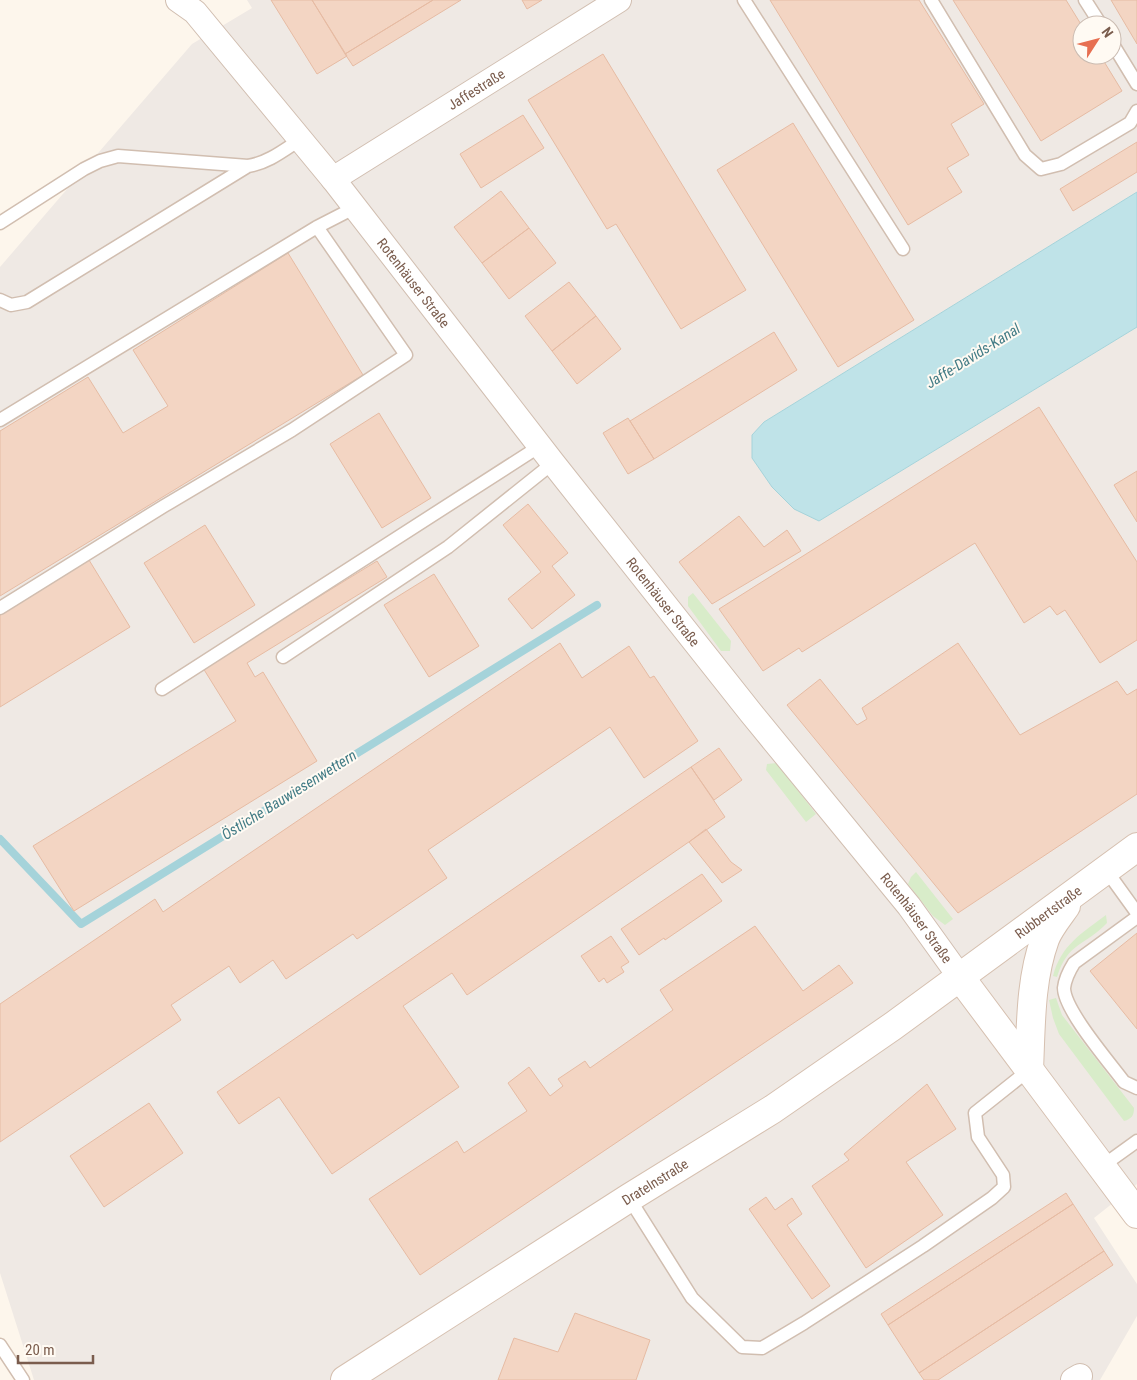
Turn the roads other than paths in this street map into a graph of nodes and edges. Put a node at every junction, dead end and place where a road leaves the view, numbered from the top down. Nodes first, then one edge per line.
1 (178, 0) edge
2 (619, 0) edge
3 (744, 0) edge
4 (931, 0) edge
5 (1085, 0) edge
6 (1095, 15) edge
7 (1122, 59) edge
8 (1137, 84) edge
9 (1137, 111) edge
10 (301, 139) junction
11 (248, 166) junction
12 (333, 179) junction
13 (354, 208) junction
14 (0, 223) edge
15 (317, 227) junction
16 (903, 249) dead end
17 (0, 300) edge
18 (0, 420) edge
19 (546, 454) junction
20 (0, 608) edge
21 (283, 657) dead end
22 (162, 689) dead end
23 (1137, 847) edge
24 (1106, 870) junction
25 (1074, 894) junction
26 (1137, 915) edge
27 (960, 977) junction
28 (1029, 1070) junction
29 (1137, 1088) edge
30 (1137, 1141) edge
31 (1101, 1166) junction
32 (629, 1198) junction
33 (1137, 1214) edge
34 (0, 1346) edge
35 (22, 1380) edge
36 (345, 1380) edge

1 - 10 street, Rotenhäuser Straße
2 - 12 street, Jaffestraße
3 - 16 lane
4 - 9 lane
5 - 6 lane
7 - 8 lane
10 - 11 lane
10 - 12 street, Rotenhäuser Straße
11 - 14 lane
11 - 17 lane
12 - 13 street, Rotenhäuser Straße
13 - 15 lane
13 - 19 street, Rotenhäuser Straße
15 - 18 lane
15 - 20 lane
19 - 21 lane
19 - 22 lane
19 - 27 street, Rotenhäuser Straße
23 - 24 main road, Rubbertstraße
24 - 25 main road, Rubbertstraße
24 - 26 lane
25 - 27 main road, Rubbertstraße
25 - 28 main road
26 - 29 lane
27 - 28 main road, Rotenhäuser Straße
27 - 32 main road, Dratelnstraße
28 - 31 main road, Rotenhäuser Straße
28 - 32 lane
30 - 31 lane
31 - 33 main road, Rotenhäuser Straße
32 - 36 main road, Dratelnstraße
34 - 35 lane

